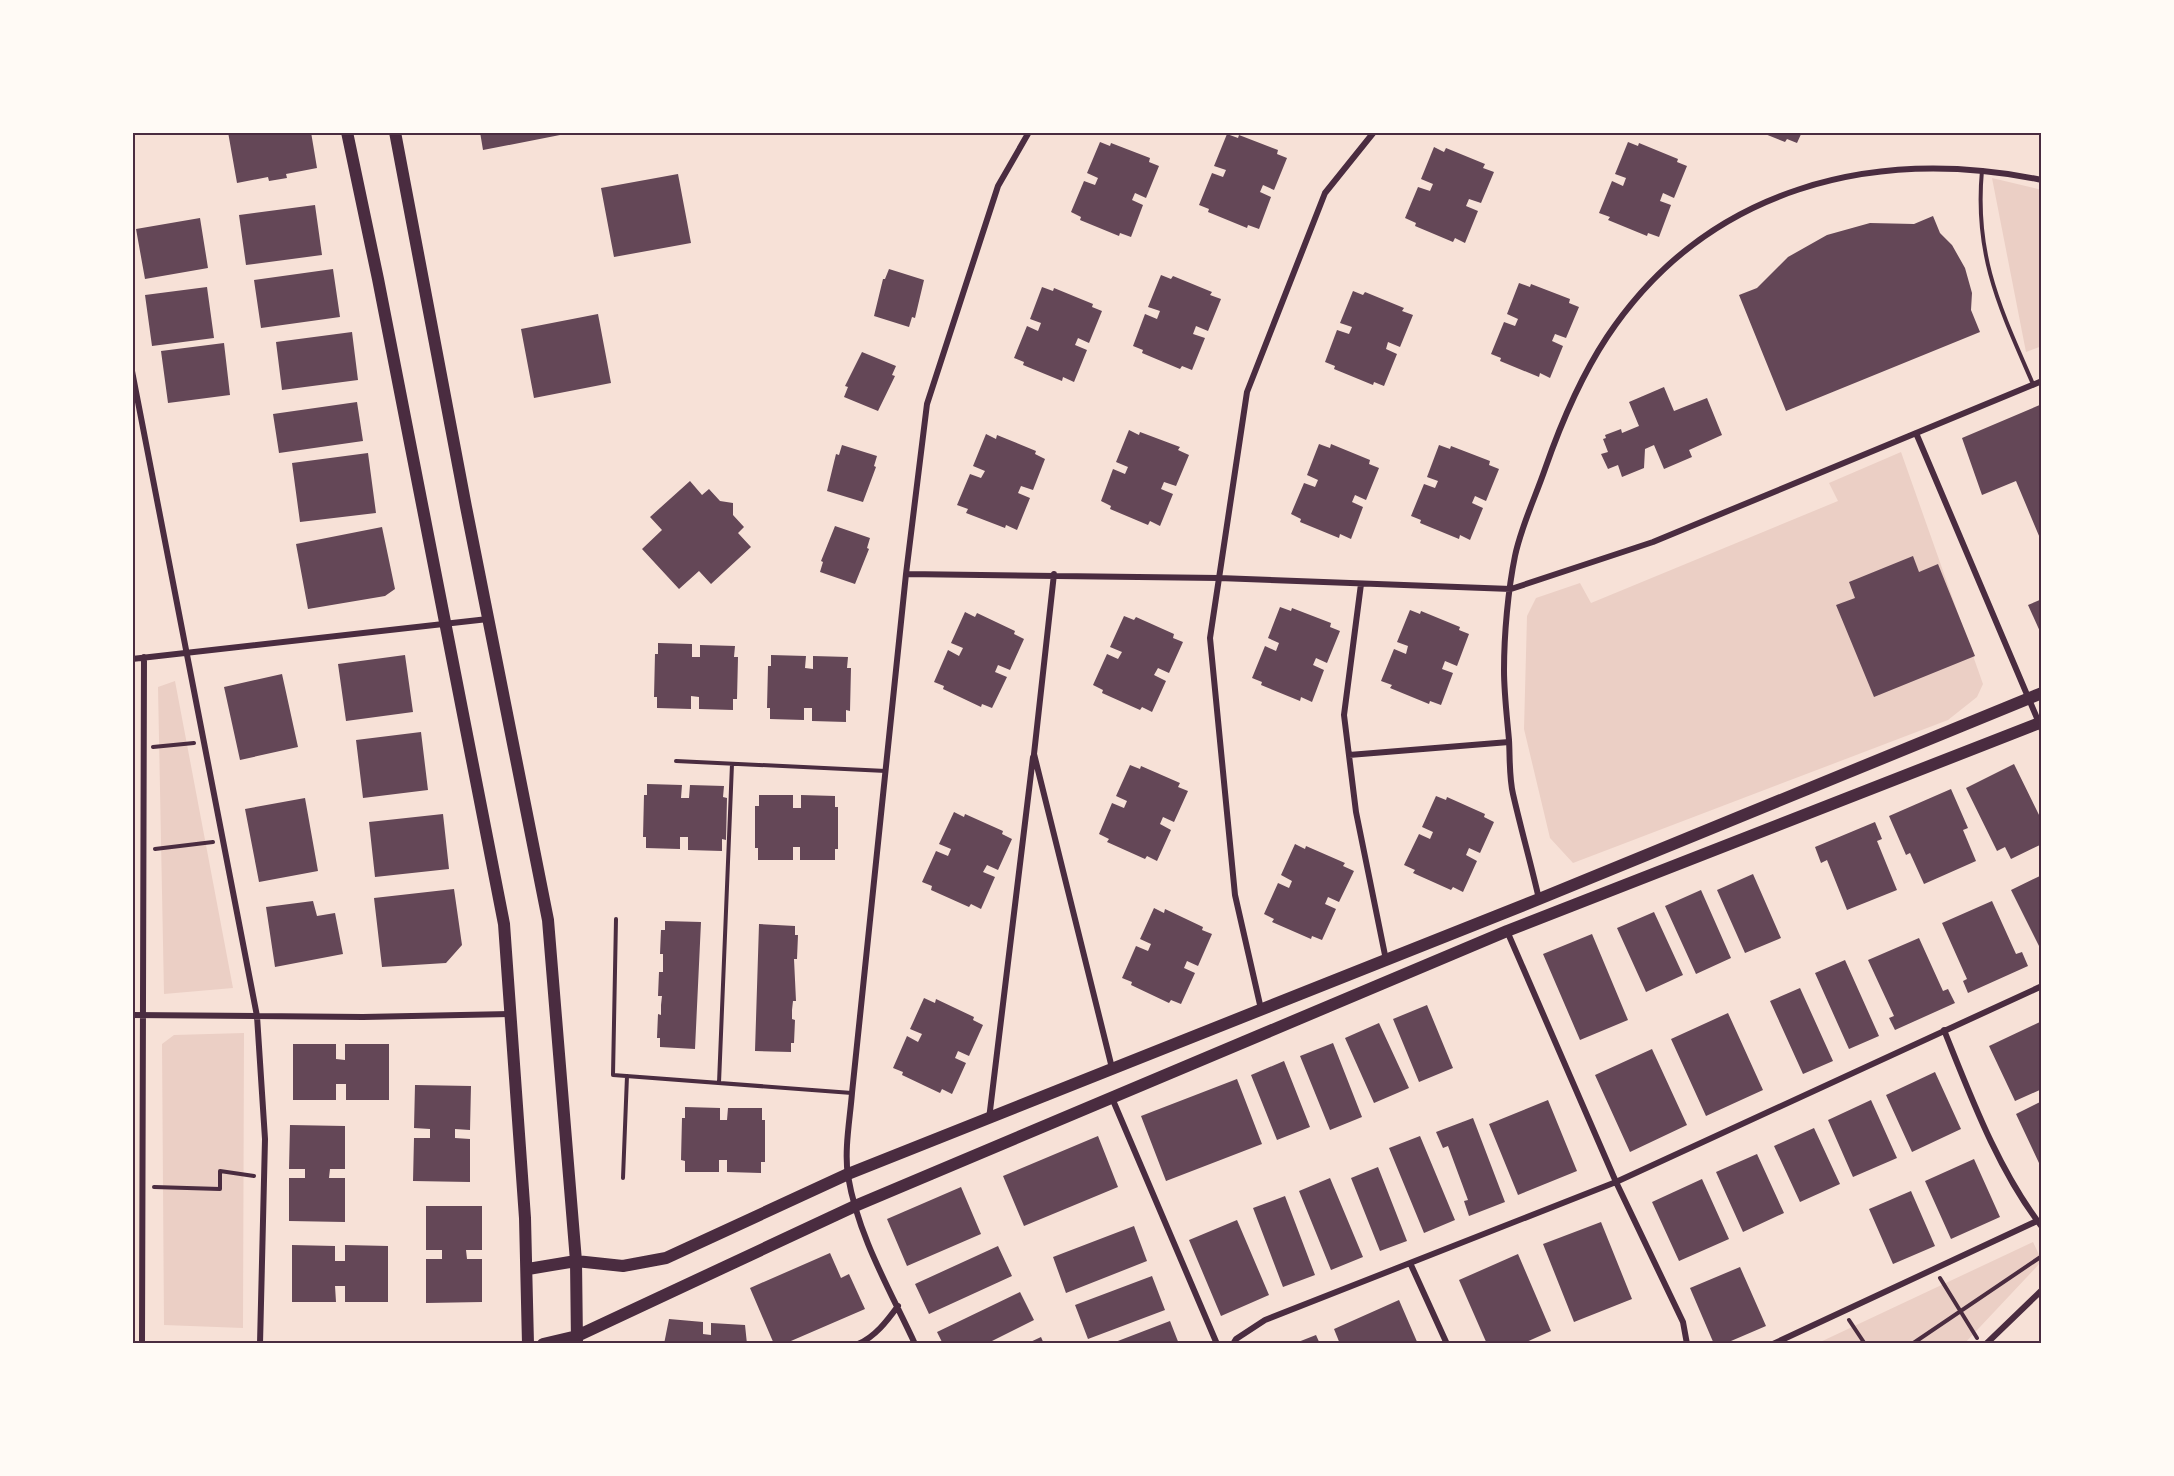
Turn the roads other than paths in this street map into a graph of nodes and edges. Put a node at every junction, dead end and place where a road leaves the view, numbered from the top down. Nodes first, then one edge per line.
1 (347, 132) edge
2 (395, 132) edge
3 (1029, 132) edge
4 (1374, 132) edge
5 (1982, 170) junction
6 (2042, 180) edge
7 (132, 371) edge
8 (2042, 381) edge
9 (2033, 384) junction
10 (1916, 433) junction
11 (906, 574) junction
12 (1054, 574) junction
13 (1220, 578) junction
14 (1361, 584) junction
15 (1511, 589) junction
16 (488, 619) junction
17 (446, 626) junction
18 (186, 654) junction
19 (144, 657) junction
20 (132, 659) edge
21 (2042, 693) edge
22 (2029, 699) junction
23 (2041, 725) edge
24 (1509, 742) junction
25 (1034, 754) junction
26 (1349, 755) junction
27 (676, 761) dead end
28 (732, 764) junction
29 (887, 771) junction
30 (1539, 899) junction
31 (616, 919) dead end
32 (1507, 931) junction
33 (1386, 960) junction
34 (2042, 986) edge
35 (1261, 1009) junction
36 (510, 1014) junction
37 (142, 1015) junction
38 (132, 1016) edge
39 (257, 1016) junction
40 (1944, 1030) junction
41 (1112, 1069) junction
42 (627, 1076) junction
43 (719, 1083) junction
44 (852, 1093) junction
45 (1112, 1098) junction
46 (989, 1119) junction
47 (848, 1174) junction
48 (623, 1178) dead end
49 (1616, 1182) junction
50 (855, 1206) junction
51 (2040, 1224) edge
52 (576, 1261) junction
53 (1411, 1265) junction
54 (528, 1269) junction
55 (2042, 1290) edge
56 (898, 1306) junction
57 (577, 1340) edge
58 (142, 1344) edge
59 (260, 1344) edge
60 (528, 1344) edge
61 (543, 1344) edge
62 (858, 1344) edge
63 (915, 1344) edge
64 (1217, 1344) edge
65 (1233, 1344) edge
66 (1447, 1344) edge
67 (1687, 1344) edge
68 (1773, 1344) edge
69 (1983, 1344) edge

1 - 17 main road
2 - 16 main road
3 - 11 street
4 - 13 street
5 - 6 street
5 - 9 lane
5 - 15 street
7 - 18 street
8 - 9 street
9 - 10 street
10 - 15 street
10 - 22 street
11 - 12 street
11 - 29 street
12 - 13 street
12 - 25 street
13 - 14 street
13 - 35 street
14 - 15 street
14 - 26 street
15 - 24 street
16 - 17 street
16 - 52 main road
17 - 18 street
17 - 36 main road
18 - 19 street
18 - 39 street
19 - 20 street
19 - 37 street
21 - 22 main road
22 - 23 street
22 - 30 main road
23 - 32 main road
24 - 26 street
24 - 30 street
25 - 41 street
25 - 46 street
26 - 33 street
27 - 28 lane
28 - 29 lane
28 - 43 lane
29 - 44 street
30 - 33 main road
31 - 42 lane
32 - 45 main road
32 - 49 street
33 - 35 main road
34 - 40 street
35 - 41 main road
36 - 39 street
36 - 54 main road
37 - 38 street
37 - 39 street
37 - 58 street
39 - 59 street
40 - 49 street
40 - 51 street
41 - 46 main road
42 - 43 lane
42 - 48 lane
43 - 44 lane
44 - 47 street
45 - 50 main road
45 - 64 street
46 - 47 main road
47 - 50 street
47 - 52 main road
49 - 53 street
49 - 67 street
50 - 56 street
50 - 57 main road
51 - 68 street
52 - 54 main road
52 - 57 main road
53 - 65 street
53 - 66 street
54 - 60 main road
55 - 69 street
56 - 62 street
56 - 63 street
57 - 61 main road

